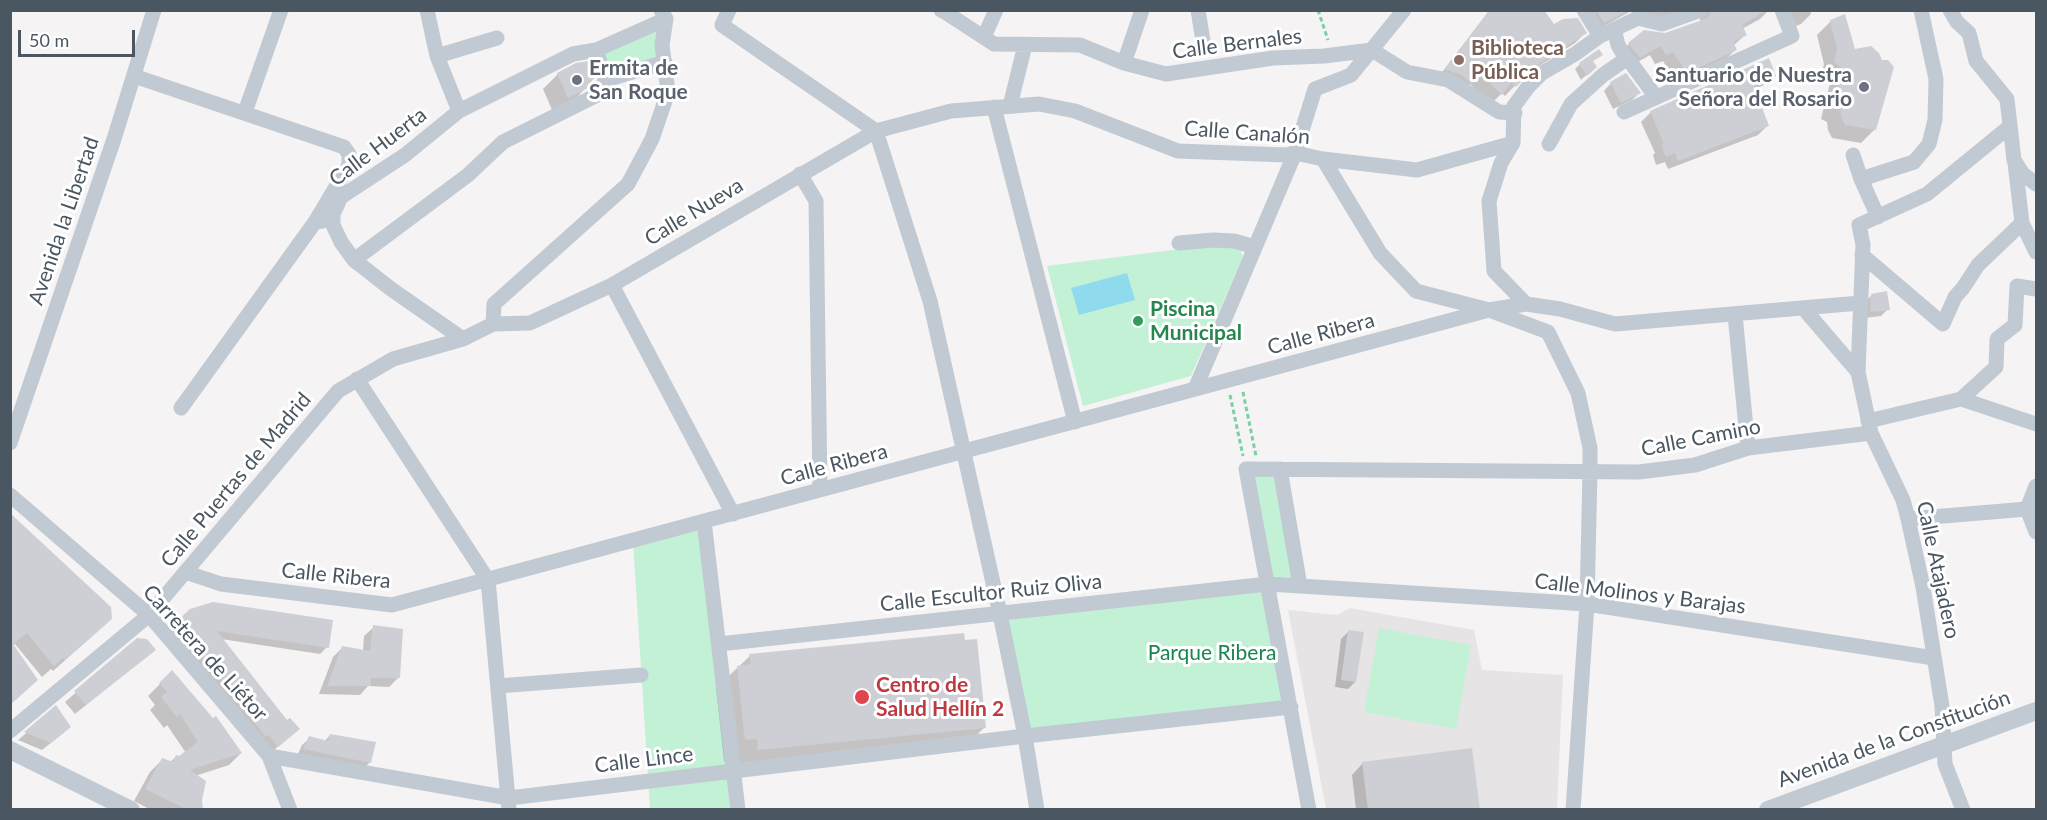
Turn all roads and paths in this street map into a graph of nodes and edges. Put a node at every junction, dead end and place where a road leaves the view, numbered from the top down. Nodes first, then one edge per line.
1 (154, 10) edge
2 (282, 10) edge
3 (427, 10) edge
4 (729, 10) edge
5 (940, 10) edge
6 (996, 10) edge
7 (1142, 10) edge
8 (1198, 10) edge
9 (1318, 10) edge
10 (1404, 10) edge
11 (1584, 10) edge
12 (1701, 10) edge
13 (1782, 10) edge
14 (1921, 10) edge
15 (1950, 10) edge
16 (1638, 14) edge
17 (663, 15) edge
18 (1614, 29) junction
19 (1600, 36) junction
20 (984, 37) junction
21 (497, 38) dead end
22 (1203, 41) dead end
23 (1025, 45) junction
24 (596, 50) junction
25 (1372, 50) junction
26 (1331, 54) junction
27 (437, 56) junction
28 (1626, 60) junction
29 (665, 62) junction
30 (1124, 63) junction
31 (134, 75) junction
32 (606, 80) junction
33 (1656, 97) junction
34 (1010, 106) junction
35 (994, 107) junction
36 (459, 111) junction
37 (245, 112) junction
38 (1624, 112) dead end
39 (1515, 113) junction
40 (2009, 127) junction
41 (876, 131) junction
42 (1513, 143) junction
43 (1550, 144) dead end
44 (1295, 153) junction
45 (1853, 155) dead end
46 (1323, 159) junction
47 (2014, 160) junction
48 (800, 174) junction
49 (1861, 179) junction
50 (2037, 184) edge
51 (1878, 217) junction
52 (333, 220) junction
53 (315, 222) junction
54 (2022, 223) junction
55 (1179, 243) dead end
56 (1255, 247) junction
57 (2037, 252) edge
58 (1862, 255) junction
59 (354, 260) junction
60 (612, 285) junction
61 (2037, 289) edge
62 (1860, 303) junction
63 (1526, 304) junction
64 (1804, 309) junction
65 (1489, 310) junction
66 (1735, 315) junction
67 (530, 322) joint
68 (492, 324) junction
69 (463, 339) junction
70 (1858, 372) junction
71 (357, 379) junction
72 (1233, 379) junction
73 (1195, 389) junction
74 (1961, 399) junction
75 (181, 408) dead end
76 (1076, 422) junction
77 (2037, 424) edge
78 (1870, 427) junction
79 (10, 443) edge
80 (1748, 448) junction
81 (963, 452) junction
82 (1252, 469) junction
83 (1280, 469) junction
84 (1590, 471) junction
85 (2037, 486) edge
86 (820, 490) junction
87 (10, 495) edge
88 (2027, 509) junction
89 (733, 514) junction
90 (1908, 519) junction
91 (704, 521) junction
92 (2037, 532) edge
93 (186, 572) junction
94 (488, 580) junction
95 (1268, 584) junction
96 (1300, 586) junction
97 (1587, 604) junction
98 (1000, 614) junction
99 (149, 615) junction
100 (719, 644) junction
101 (1934, 658) junction
102 (641, 675) dead end
103 (498, 686) junction
104 (1292, 707) junction
105 (2037, 711) edge
106 (10, 732) edge
107 (1025, 736) junction
108 (1946, 744) junction
109 (10, 750) edge
110 (269, 756) junction
111 (734, 771) junction
112 (509, 804) edge
113 (131, 810) edge
114 (290, 810) edge
115 (738, 810) edge
116 (1037, 810) edge
117 (1309, 810) edge
118 (1573, 810) edge
119 (1768, 810) edge
120 (1962, 810) edge

1 - 31 street, Avenida la Libertad
2 - 37 street
3 - 27 street, Calle Huerta
4 - 41 street
5 - 20 street, Calle Bernales
6 - 20 street
7 - 30 street
8 - 22 street
9 - 26 path
10 - 25 street
11 - 19 street
12 - 16 street
13 - 33 street
14 - 49 street
15 - 40 street
16 - 18 street
17 - 24 street
17 - 29 street
18 - 19 street
18 - 28 street
19 - 39 street
20 - 23 street, Calle Bernales
21 - 27 street
23 - 30 street, Calle Bernales
23 - 34 street
24 - 32 street
24 - 36 street
25 - 26 street, Calle Bernales
25 - 39 street
25 - 44 street
26 - 30 street, Calle Bernales
27 - 36 street, Calle Huerta
28 - 33 street
28 - 43 street
29 - 32 street
29 - 68 street
31 - 37 street
31 - 79 street, Avenida la Libertad
32 - 59 street
33 - 38 street
34 - 35 street, Calle Canalón
34 - 44 street, Calle Canalón
35 - 41 street, Calle Canalón
35 - 76 street
36 - 52 street, Calle Huerta
37 - 53 street
39 - 42 street
40 - 47 street
40 - 51 street
41 - 48 street, Calle Nueva
41 - 81 street
42 - 46 street, Calle Canalón
42 - 63 street
44 - 46 street, Calle Canalón
44 - 56 street
45 - 49 street
46 - 65 street
47 - 50 street
47 - 54 street
48 - 60 street, Calle Nueva
48 - 86 street
49 - 51 street
51 - 58 street, Calle Atajadero
52 - 53 street
52 - 59 street, Calle Huerta
53 - 75 street
54 - 57 street
54 - 58 street
55 - 56 street
56 - 73 street
58 - 62 street, Calle Atajadero
59 - 69 street, Calle Huerta
60 - 67 street, Calle Nueva
60 - 89 street
61 - 74 street
62 - 64 street, Calle Ribera
62 - 70 street, Calle Atajadero
63 - 65 street, Calle Ribera
63 - 66 street, Calle Ribera
64 - 66 street, Calle Ribera
64 - 70 street
65 - 72 street, Calle Ribera
65 - 84 street
66 - 80 street
67 - 68 street, Calle Puertas de Madrid
68 - 69 street, Calle Puertas de Madrid
69 - 71 street, Calle Puertas de Madrid
70 - 78 street, Calle Atajadero
71 - 93 street, Calle Puertas de Madrid
71 - 94 street
72 - 73 street, Calle Ribera
72 - 82 path
72 - 82 path
73 - 76 street, Calle Ribera
74 - 77 street
74 - 78 street, Calle Camino
76 - 81 street, Calle Ribera
78 - 80 street, Calle Camino
78 - 90 street, Calle Atajadero
80 - 84 street, Calle Camino
81 - 86 street, Calle Ribera
81 - 98 street
82 - 83 street, Calle Camino
82 - 95 street
83 - 84 street, Calle Camino
83 - 96 street
84 - 97 street
85 - 88 street
86 - 89 street, Calle Ribera
87 - 99 street, Carretera de Liétor
88 - 90 street
88 - 92 street
89 - 91 street, Calle Ribera
90 - 101 street, Calle Atajadero
91 - 94 street, Calle Ribera
91 - 100 street
93 - 94 street, Calle Ribera
93 - 99 street, Calle Puertas de Madrid
94 - 103 street
95 - 96 street, Calle Molinos y Barajas
95 - 98 street, Calle Escultor Ruiz Oliva
95 - 104 street
96 - 97 street, Calle Molinos y Barajas
97 - 101 street, Calle Molinos y Barajas
97 - 118 street
98 - 100 street, Calle Escultor Ruiz Oliva
98 - 107 street
99 - 106 street, Calle Puertas de Madrid
99 - 110 street, Carretera de Liétor
100 - 111 street
101 - 108 street, Calle Atajadero
102 - 103 street
103 - 112 street
104 - 107 street, Calle Lince
104 - 117 street
105 - 108 street, Avenida de la Constitución
107 - 111 street, Calle Lince
107 - 116 street
108 - 119 street, Avenida de la Constitución
108 - 120 street, Calle Atajadero
109 - 113 street
110 - 112 street, Calle Lince
110 - 114 street, Carretera de Liétor
111 - 112 street, Calle Lince
111 - 115 street

